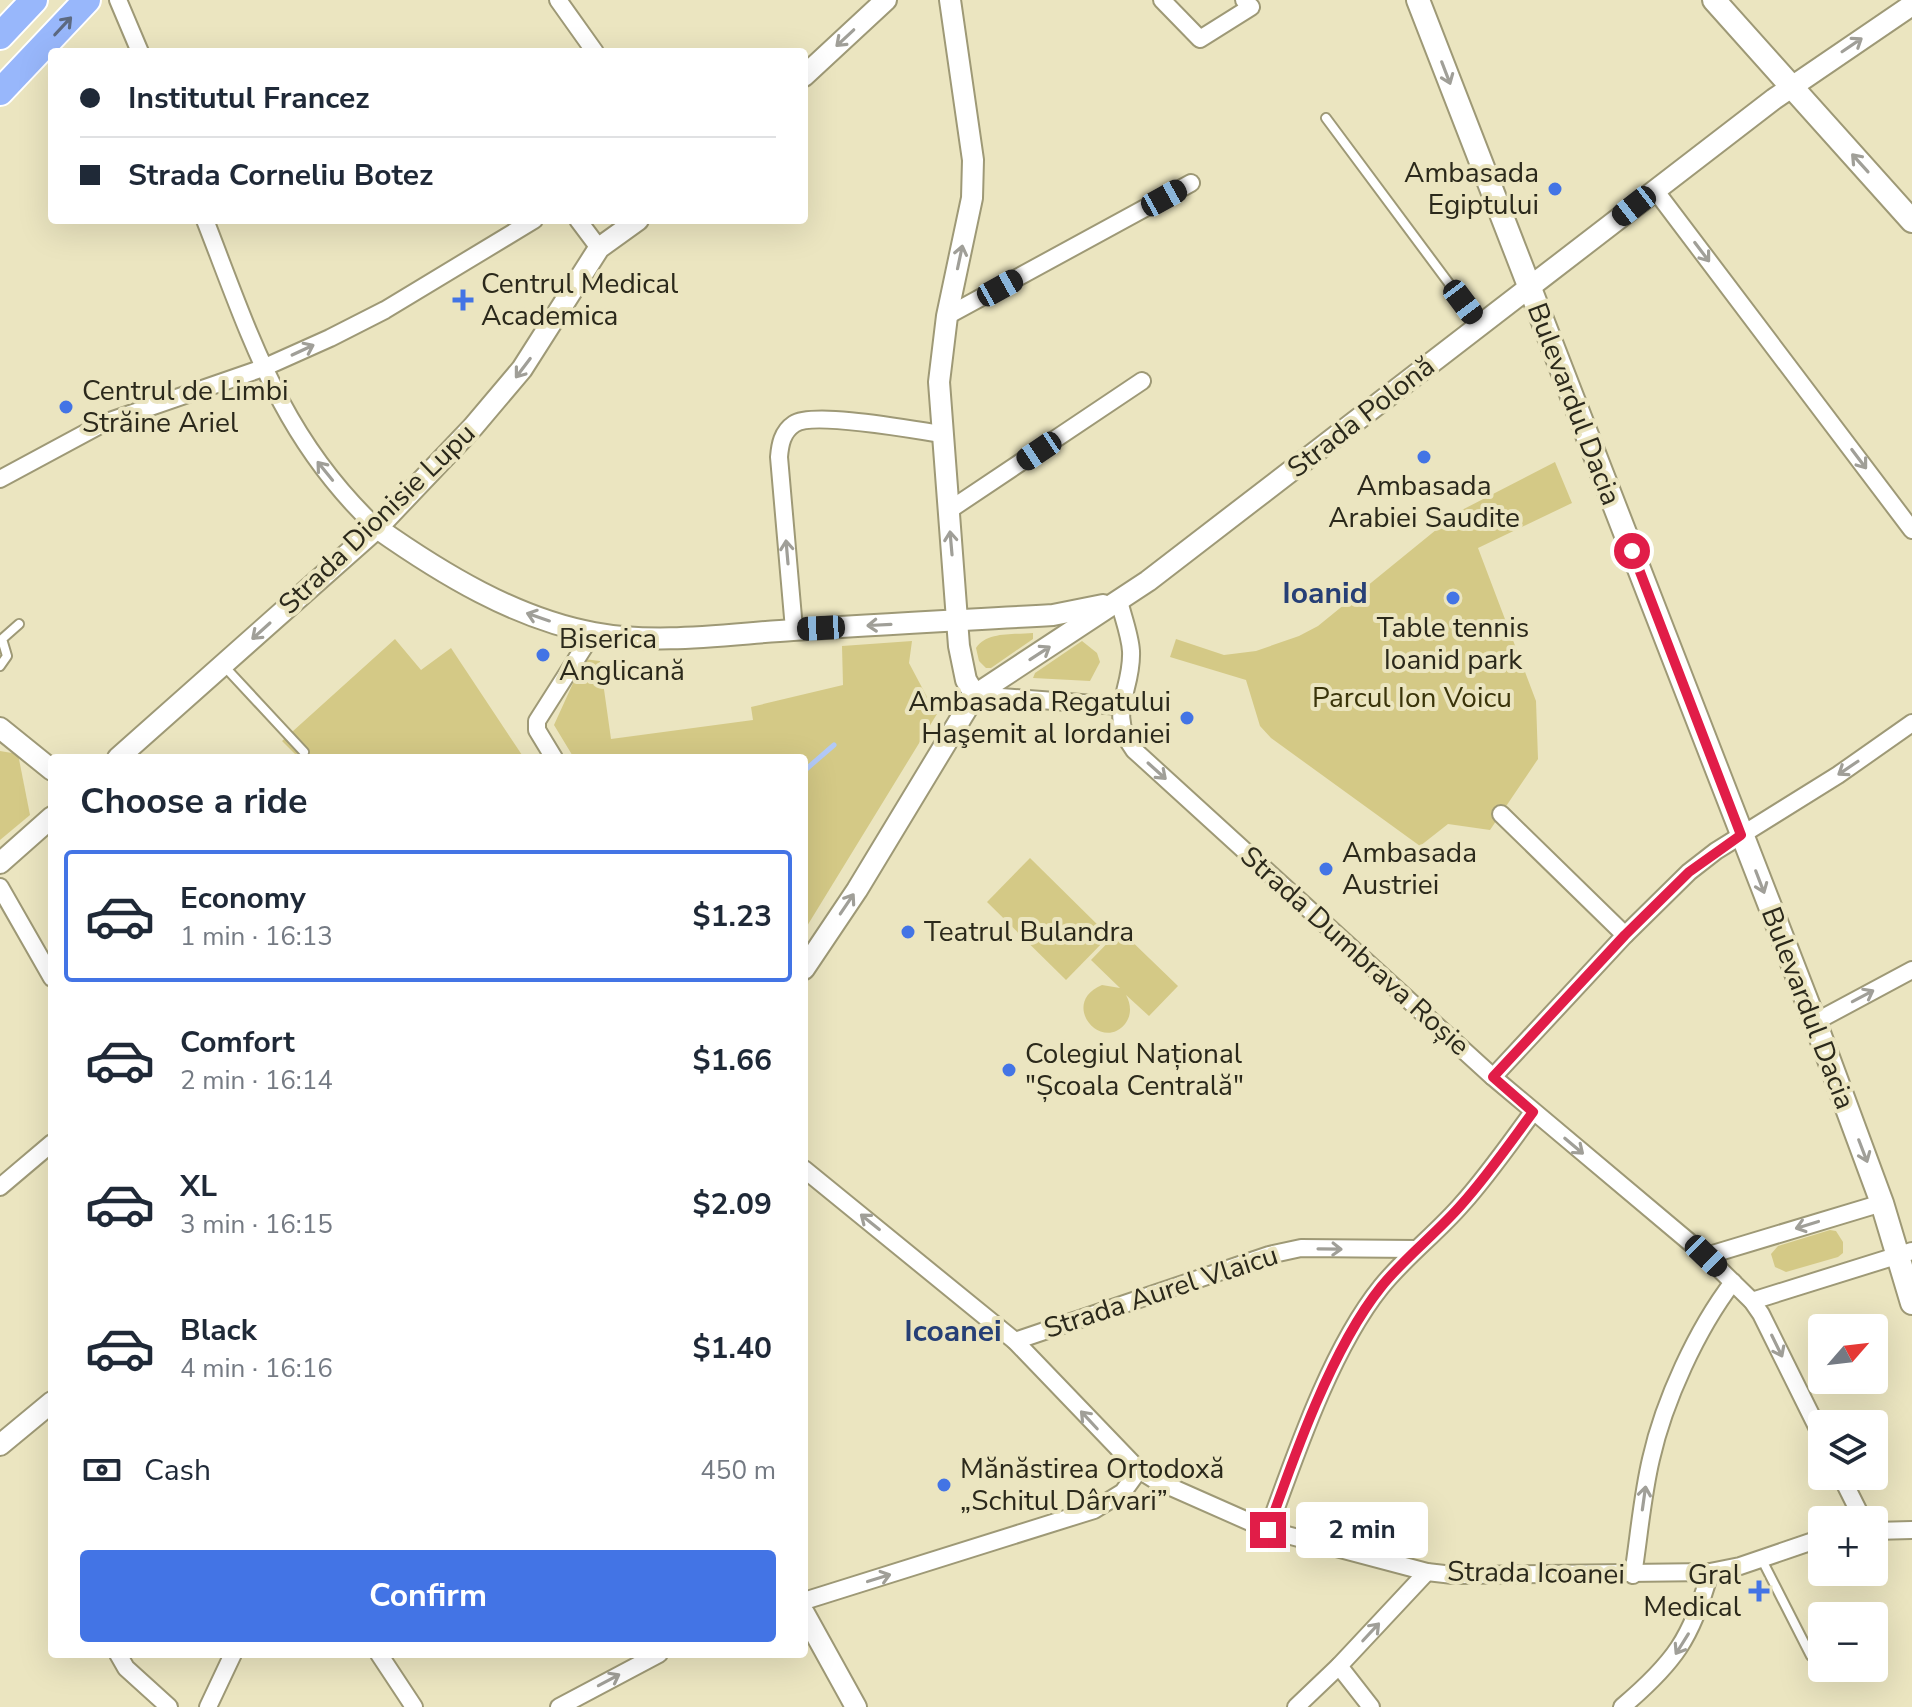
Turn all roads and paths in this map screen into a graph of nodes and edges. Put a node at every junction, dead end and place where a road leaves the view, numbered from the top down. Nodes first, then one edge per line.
1 (34, 0) edge
2 (87, 0) edge
3 (118, 0) edge
4 (558, 0) edge
5 (886, 0) edge
6 (950, 0) edge
7 (1162, 0) edge
8 (1244, 0) edge
9 (1418, 0) edge
10 (1714, 0) edge
11 (1912, 5) edge
12 (0, 36) edge
13 (138, 48) edge
14 (592, 48) edge
15 (808, 72) edge
16 (1792, 86) junction
17 (0, 92) edge
18 (1326, 118) dead end
19 (1191, 183) dead end
20 (1655, 190) junction
21 (1911, 217) edge
22 (207, 224) edge
23 (527, 224) edge
24 (581, 224) edge
25 (632, 224) edge
26 (599, 248) junction
27 (1528, 288) junction
28 (947, 316) junction
29 (1480, 325) junction
30 (263, 368) junction
31 (1142, 381) dead end
32 (942, 434) junction
33 (0, 479) edge
34 (948, 511) junction
35 (377, 528) junction
36 (1912, 530) edge
37 (1119, 601) junction
38 (957, 621) junction
39 (19, 624) dead end
40 (794, 629) junction
41 (593, 633) junction
42 (223, 665) junction
43 (0, 666) edge
44 (975, 695) junction
45 (1120, 706) junction
46 (1912, 723) edge
47 (1, 731) edge
48 (304, 752) dead end
49 (123, 754) edge
50 (552, 754) edge
51 (48, 767) edge
52 (1501, 814) dead end
53 (48, 821) edge
54 (1741, 835) junction
55 (0, 863) edge
56 (0, 887) edge
57 (1625, 935) junction
58 (808, 963) edge
59 (1912, 970) edge
60 (48, 971) edge
61 (1815, 1022) junction
62 (1493, 1077) junction
63 (1533, 1112) junction
64 (48, 1146) edge
65 (808, 1172) edge
66 (0, 1187) edge
67 (1882, 1203) junction
68 (1416, 1249) junction
69 (1905, 1253) edge
70 (1706, 1256) junction
71 (1733, 1282) junction
72 (1752, 1301) junction
73 (1912, 1303) edge
74 (1015, 1341) junction
75 (48, 1405) edge
76 (1809, 1410) edge
77 (0, 1445) edge
78 (1139, 1470) junction
79 (1268, 1530) junction
80 (1912, 1530) edge
81 (1888, 1531) edge
82 (1808, 1543) edge
83 (1761, 1558) junction
84 (1427, 1572) junction
85 (1710, 1572) junction
86 (1633, 1575) junction
87 (808, 1600) edge
88 (808, 1620) edge
89 (1808, 1650) edge
90 (120, 1658) edge
91 (231, 1658) edge
92 (382, 1658) edge
93 (651, 1658) edge
94 (1339, 1666) junction
95 (169, 1707) edge
96 (208, 1707) edge
97 (414, 1707) edge
98 (559, 1707) edge
99 (856, 1707) edge
100 (1296, 1707) edge
101 (1371, 1707) edge
102 (1622, 1707) edge

1 - 12 main road
17 -> 2 main road
3 - 13 street
4 - 14 street
5 -> 15 street
28 -> 6 street
7 - 8 street
9 -> 27 main road, Bulevardul Dacia
10 - 16 main road
16 -> 11 street, Strada Polonă
16 - 20 street, Strada Polonă
21 -> 16 main road
18 - 29 lane
19 - 28 street
20 - 27 street, Strada Polonă
20 -> 36 street
22 - 30 street
30 -> 23 street
24 - 26 street
25 - 26 street, Strada Dionisie Lupu
26 -> 35 street, Strada Dionisie Lupu
27 - 29 street, Strada Polonă
27 - 54 main road, Bulevardul Dacia
28 - 32 street
29 - 37 street, Strada Polonă
30 - 33 street
35 -> 30 street
31 - 34 street
32 - 34 street
40 -> 32 street
38 -> 34 street
41 -> 35 street
35 -> 42 street, Strada Dionisie Lupu
37 - 38 street
44 -> 37 street, Strada Polonă
37 - 45 street
38 -> 40 street
38 - 44 street
39 - 43 lane
40 - 41 street
41 - 50 street
42 - 48 lane
42 - 49 street, Strada Dionisie Lupu
44 - 45 street
58 -> 44 street
45 -> 62 street, Strada Dumbrava Roșie
46 -> 54 street
47 - 51 street
52 - 57 street
53 - 55 street
54 - 57 street
54 -> 61 main road, Bulevardul Dacia
56 - 60 street
57 - 62 street
61 -> 59 street
61 -> 67 main road, Bulevardul Dacia
62 - 63 street, Strada Dumbrava Roșie
63 - 68 street
63 -> 70 street, Strada Dumbrava Roșie
64 - 66 street
74 -> 65 street, Strada Icoanei
67 - 69 main road, Bulevardul Dacia
67 -> 70 street
74 -> 68 street, Strada Aurel Vlaicu
68 - 79 street
69 - 72 street
69 - 73 main road, Bulevardul Dacia
70 - 71 street, Strada Dumbrava Roșie
71 - 72 street, Strada Dumbrava Roșie
86 -> 71 street
72 -> 76 street, Strada Dumbrava Roșie
78 -> 74 street, Strada Icoanei
75 - 77 street
78 - 79 street, Strada Icoanei
87 -> 78 street
79 - 84 street, Strada Icoanei
80 - 81 street
82 - 83 street, Strada Icoanei
83 - 85 street, Strada Icoanei
83 - 89 lane
84 - 86 street, Strada Icoanei
94 -> 84 street
85 - 86 street, Strada Icoanei
85 -> 102 street
88 - 99 street
90 - 95 street
91 - 96 street
92 - 97 street
98 -> 93 street
94 - 100 street
94 - 101 street

